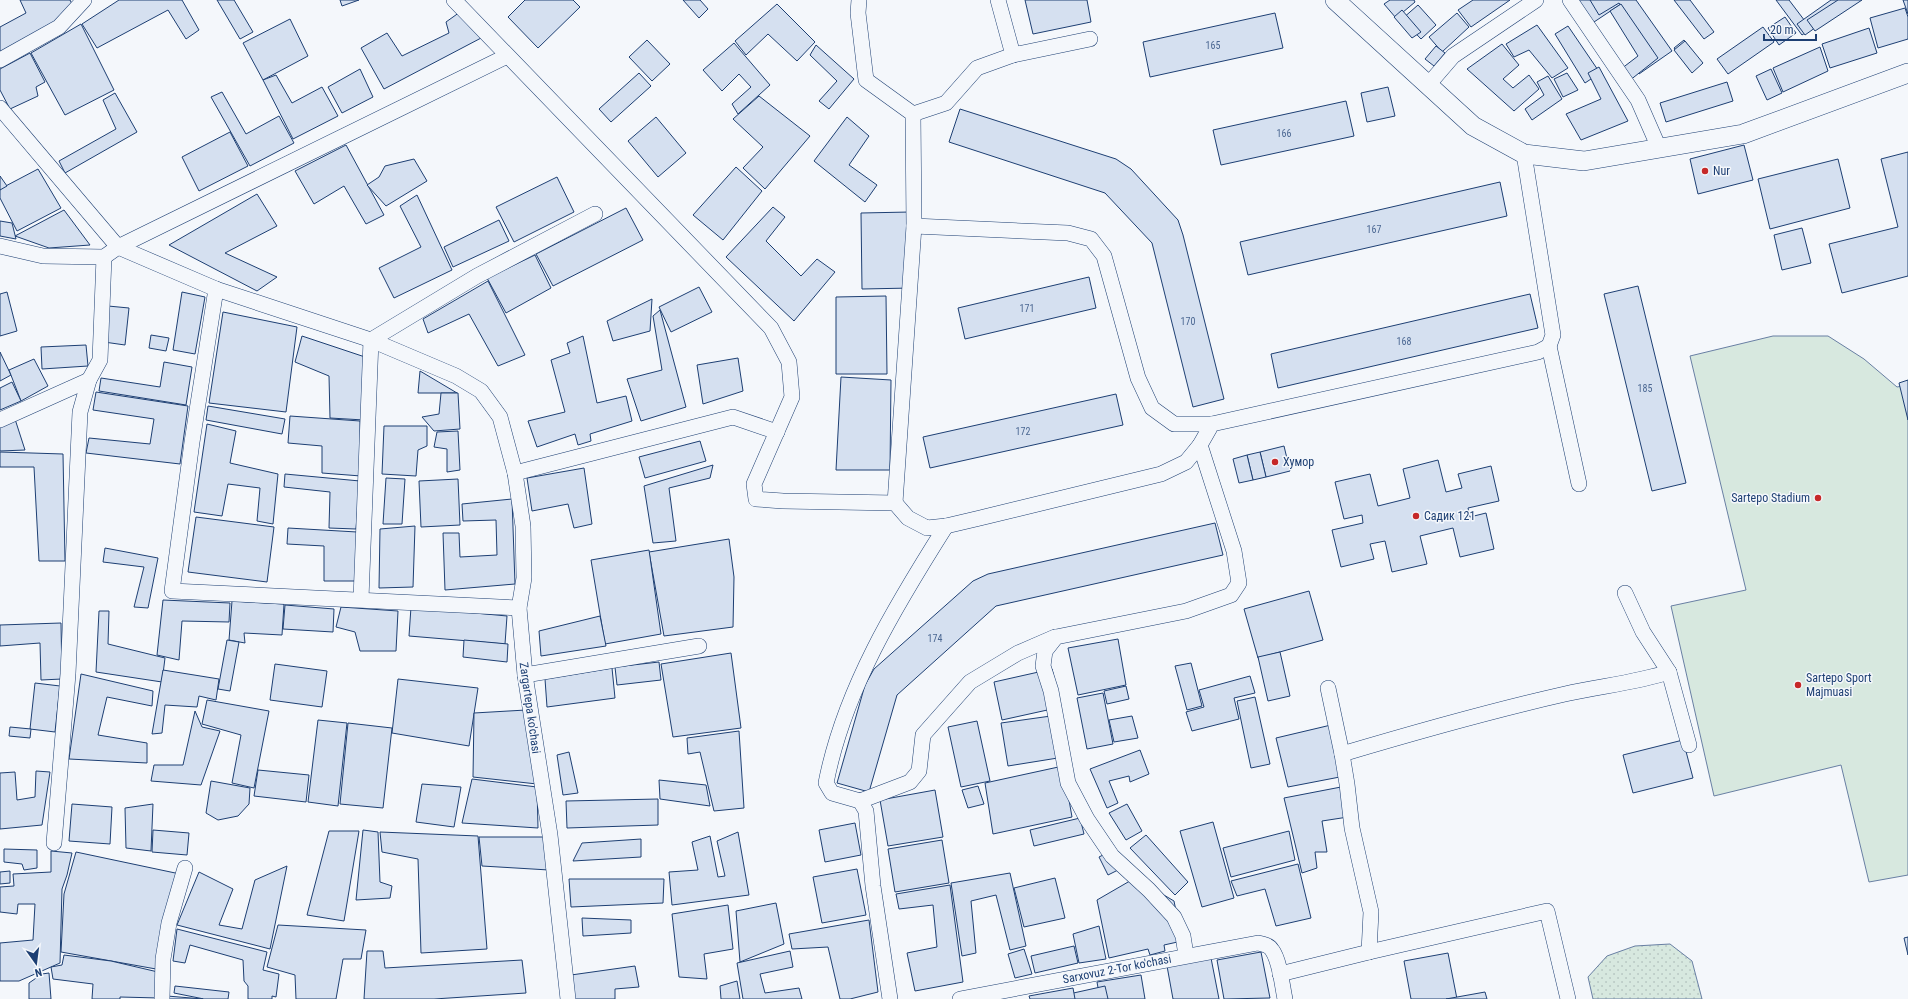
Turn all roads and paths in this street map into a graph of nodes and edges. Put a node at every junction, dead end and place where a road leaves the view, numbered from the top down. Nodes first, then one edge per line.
1 (84, 0) edge
2 (454, 0) edge
3 (859, 0) edge
4 (998, 0) edge
5 (1335, 0) edge
6 (1536, 0) edge
7 (1570, 0) edge
8 (1090, 38) dead end
9 (1013, 55) junction
10 (507, 56) junction
11 (0, 60) edge
12 (1908, 73) edge
13 (1428, 85) junction
14 (0, 108) edge
15 (913, 114) junction
16 (1659, 148) junction
17 (1524, 154) junction
18 (595, 214) dead end
19 (914, 226) junction
20 (0, 246) edge
21 (118, 247) junction
22 (104, 257) junction
23 (216, 289) junction
24 (371, 340) junction
25 (1549, 346) junction
26 (89, 380) junction
27 (0, 420) edge
28 (1212, 424) junction
29 (777, 432) junction
30 (1200, 446) junction
31 (515, 473) junction
32 (1578, 484) dead end
33 (895, 503) junction
34 (946, 526) junction
35 (1625, 594) dead end
36 (361, 599) junction
37 (519, 608) junction
38 (1056, 637) junction
39 (698, 646) dead end
40 (1670, 672) junction
41 (525, 675) junction
42 (1328, 688) dead end
43 (1689, 745) dead end
44 (1342, 754) junction
45 (860, 801) junction
46 (54, 843) dead end
47 (186, 868) dead end
48 (1369, 952) junction
49 (1186, 955) junction
50 (1280, 974) junction
51 (162, 999) edge
52 (568, 999) edge
53 (890, 999) edge
54 (960, 999) edge
55 (1285, 999) edge
56 (1568, 999) edge

1 - 11 street
2 - 10 street
3 - 15 street
4 - 9 street
5 - 13 street
6 - 13 street
7 - 16 street
8 - 9 street
9 - 15 street
10 - 21 street
10 - 29 street
12 - 16 street
13 - 17 street
14 - 21 street
15 - 19 street
16 - 17 street
17 - 25 street
18 - 24 street
19 - 28 street
19 - 33 street
20 - 22 street
21 - 22 street
21 - 23 street
22 - 26 street
23 - 24 street
23 - 36 street
24 - 31 street, Zargartepa ko'chasi
24 - 36 street
25 - 28 street
25 - 32 street
26 - 27 street
26 - 46 street
28 - 30 street
29 - 31 street
29 - 33 street
30 - 34 street
30 - 38 street
31 - 37 street, Zargartepa ko'chasi
33 - 34 street
34 - 45 street
35 - 40 street
36 - 37 street
37 - 41 street, Zargartepa ko'chasi
38 - 45 street
38 - 49 street
39 - 41 street
40 - 43 street
40 - 44 street
41 - 52 street, Zargartepa ko'chasi
42 - 44 street
44 - 48 street
45 - 53 street
47 - 51 street
48 - 50 street
48 - 56 street
49 - 50 street, Sarxovuz 2-Tor ko'chasi
49 - 54 street, Sarxovuz 2-Tor ko'chasi
50 - 55 street

